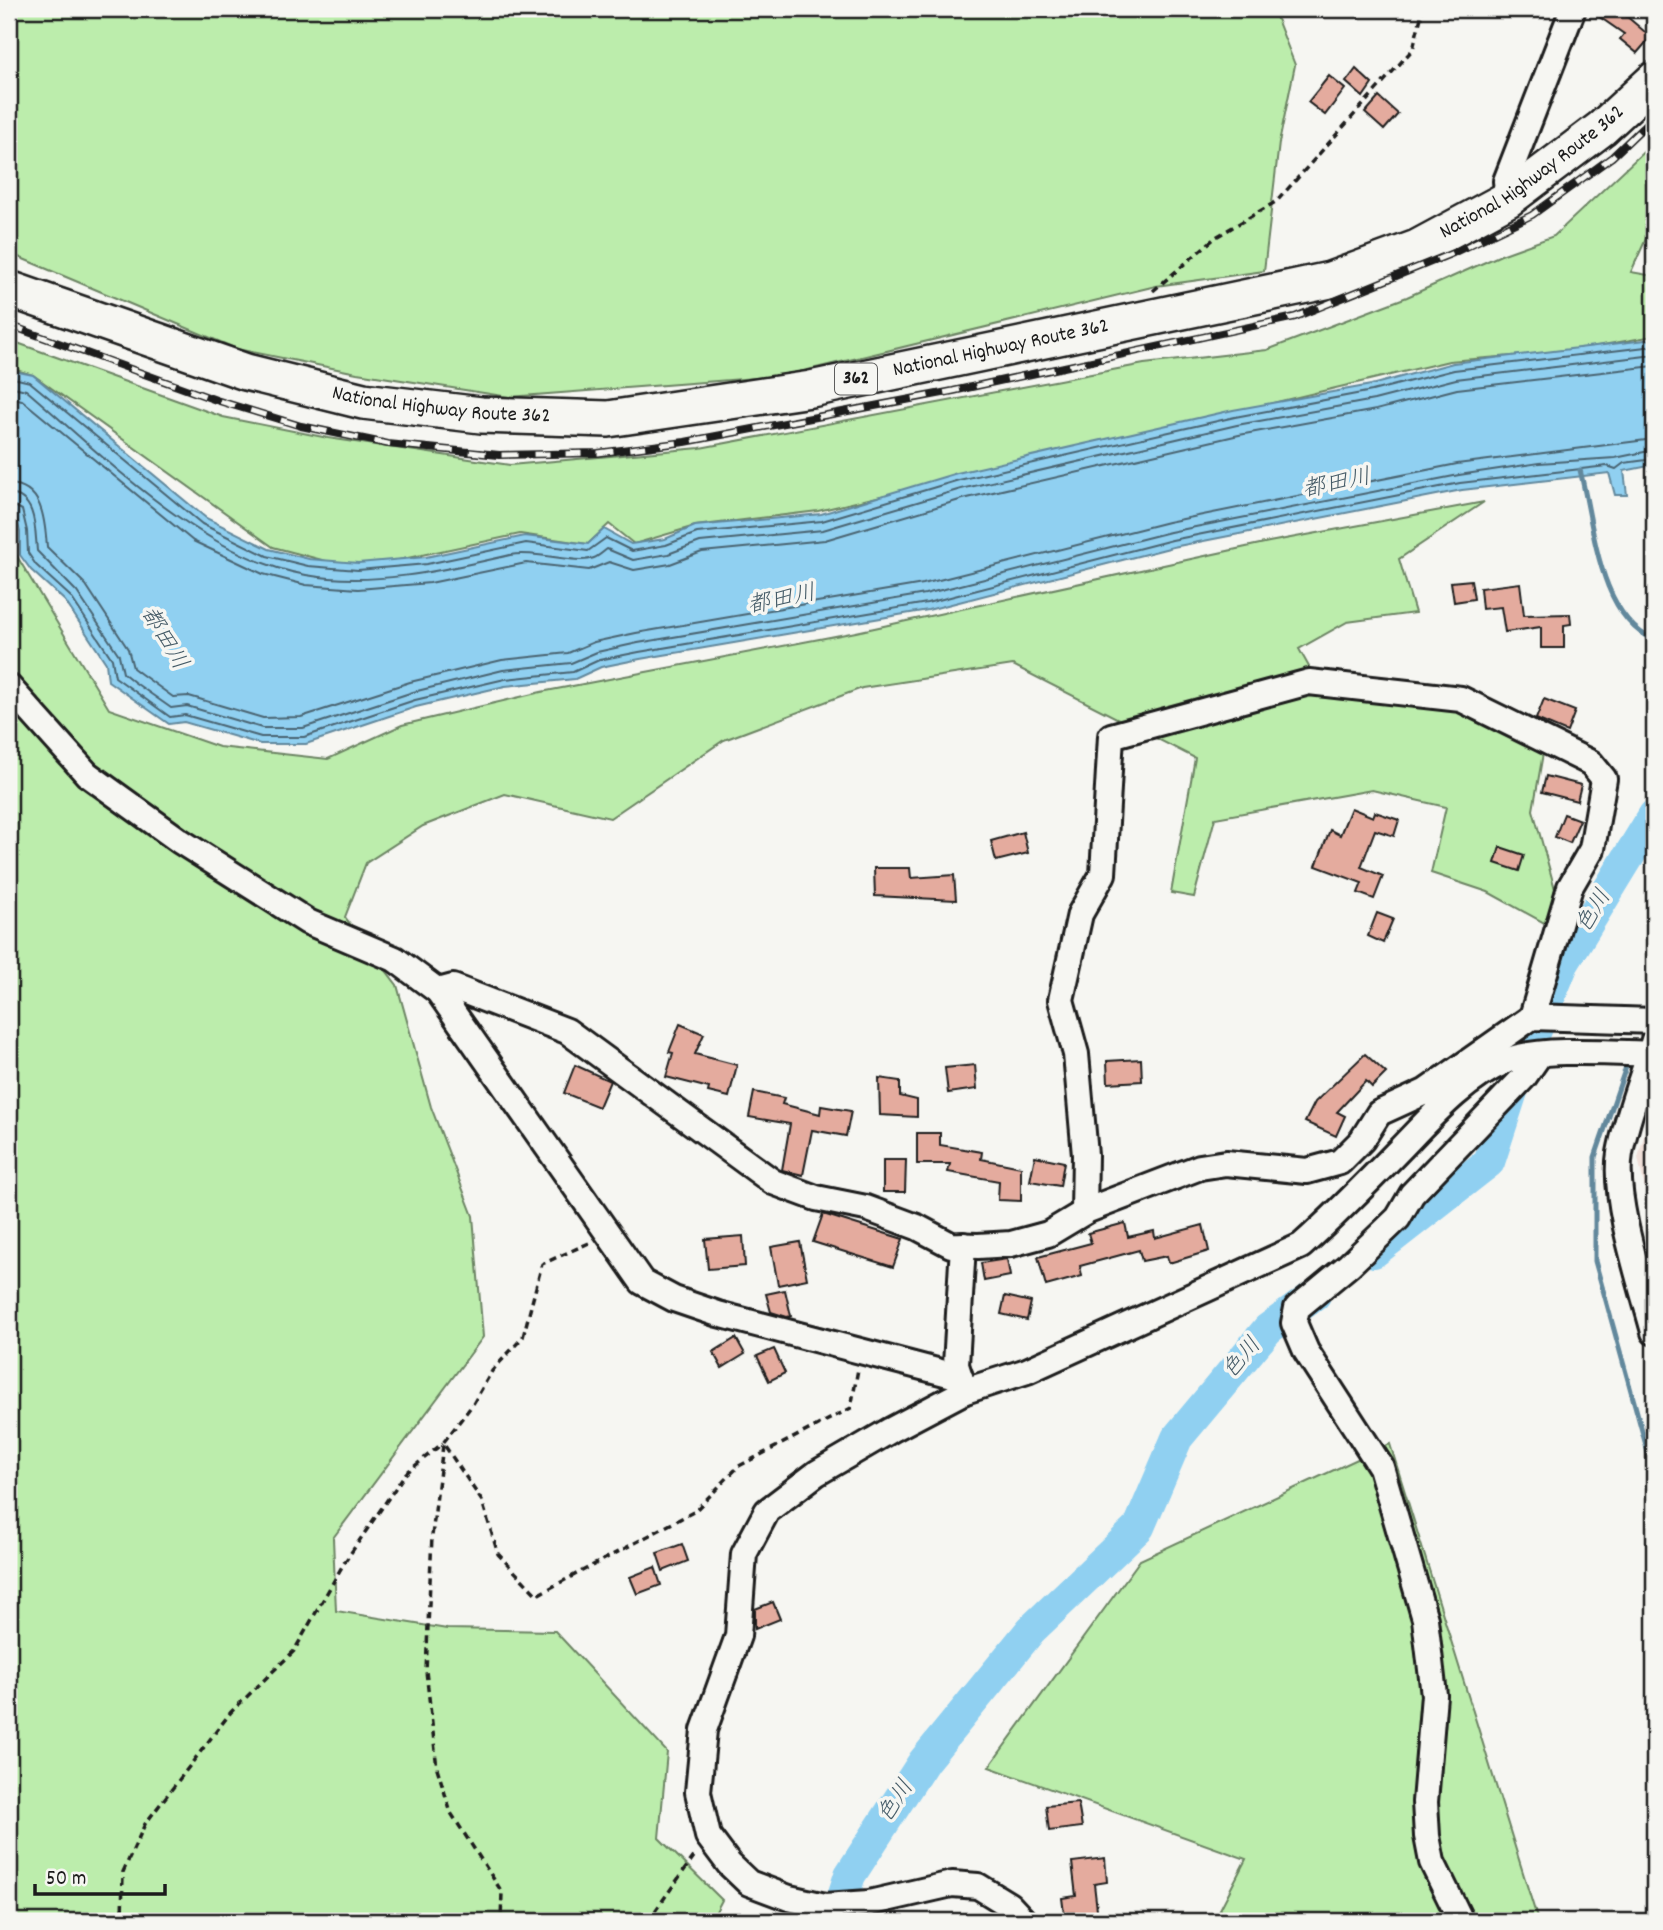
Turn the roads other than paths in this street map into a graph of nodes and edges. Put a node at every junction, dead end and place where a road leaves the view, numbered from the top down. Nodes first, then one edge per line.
1 (1573, 9) edge
2 (1654, 80) edge
3 (1508, 199) junction
4 (9, 289) edge
5 (9, 687) edge
6 (438, 991) junction
7 (1532, 1017) junction
8 (1654, 1021) edge
9 (1653, 1049) edge
10 (1540, 1054) junction
11 (1084, 1212) junction
12 (963, 1245) junction
13 (1654, 1332) edge
14 (963, 1384) junction
15 (1024, 1921) edge
16 (1461, 1921) edge

1 - 3 street
2 - 3 highway, National Highway Route 362 / 362
3 - 4 highway, National Highway Route 362 / 362
5 - 6 street
6 - 12 street
6 - 14 street
7 - 8 street
7 - 11 street
7 - 11 street
9 - 10 street
9 - 13 street
10 - 14 street
10 - 16 street
11 - 12 street
12 - 14 street
14 - 15 street

